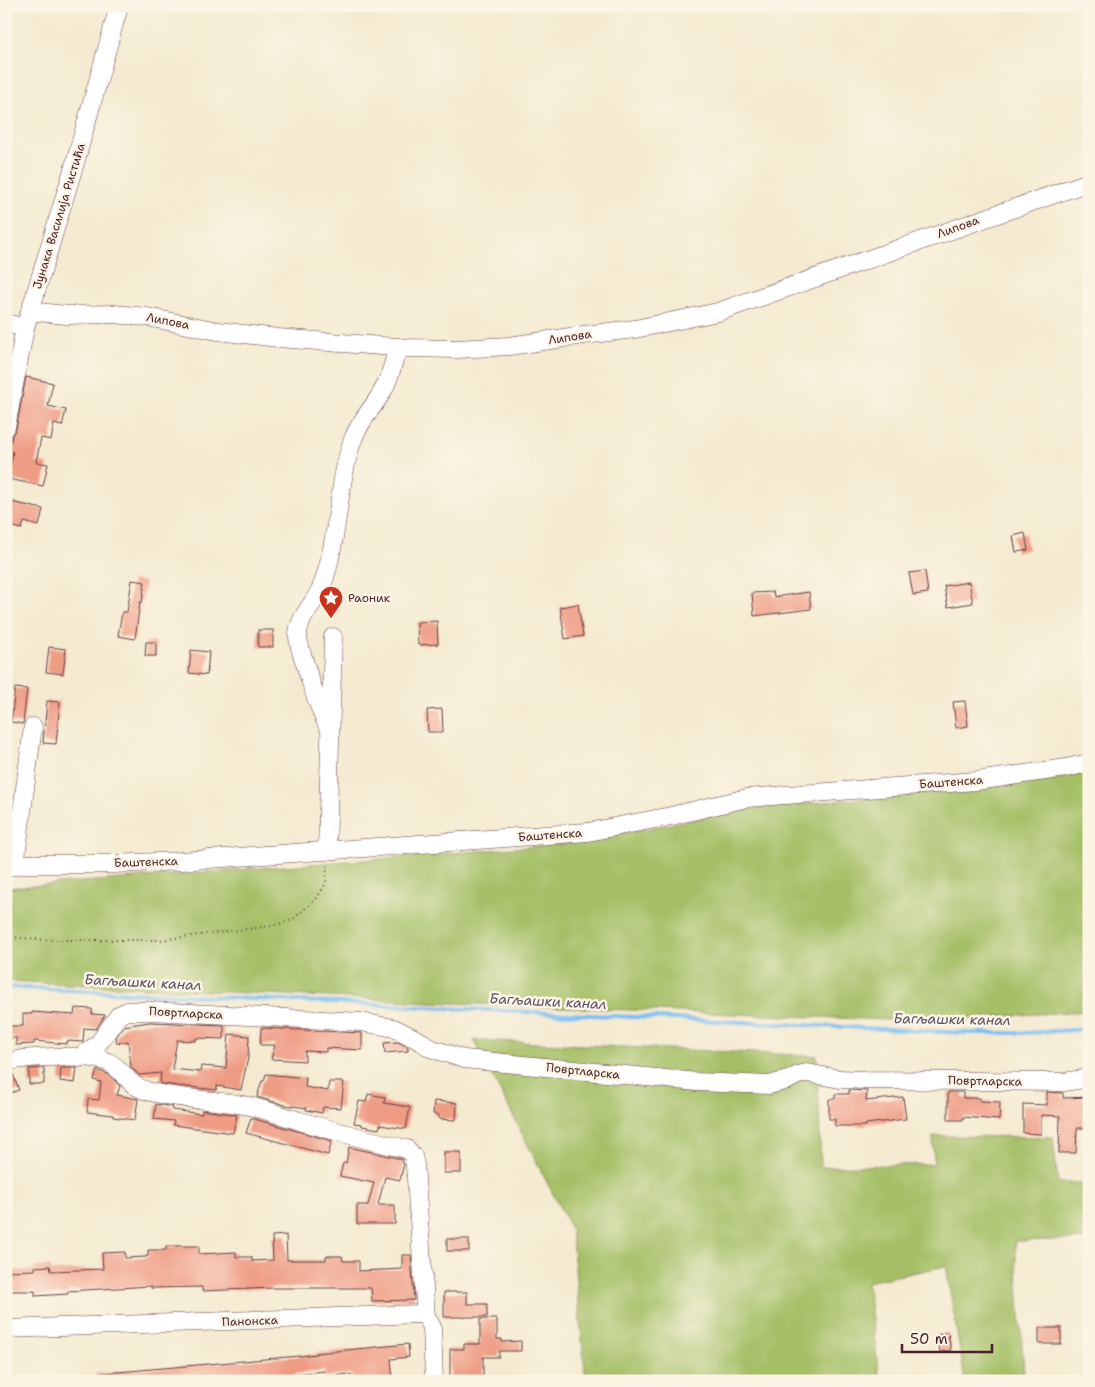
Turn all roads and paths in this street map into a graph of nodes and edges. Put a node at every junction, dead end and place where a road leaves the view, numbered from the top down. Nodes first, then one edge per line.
1 (119, 6) edge
2 (1089, 182) edge
3 (28, 319) junction
4 (6, 323) edge
5 (398, 347) junction
6 (6, 427) edge
7 (332, 637) dead end
8 (33, 727) dead end
9 (330, 730) junction
10 (1089, 763) edge
11 (327, 851) junction
12 (11, 866) edge
13 (6, 937) edge
14 (98, 1044) junction
15 (79, 1058) junction
16 (107, 1061) junction
17 (6, 1064) edge
18 (1089, 1078) edge
19 (426, 1316) junction
20 (6, 1329) edge
21 (434, 1381) edge

1 - 3 street, Јунака Василија Ристића
2 - 5 street, Липова
3 - 4 street, Липова
3 - 5 street, Липова
3 - 6 street, Јунака Василија Ристића
5 - 9 street
7 - 9 street
8 - 12 street
9 - 11 street
10 - 11 street, Баштенска
11 - 12 street, Баштенска
11 - 13 path
14 - 15 street, Повртларска
14 - 16 street
14 - 18 street, Повртларска
15 - 16 street
15 - 17 street
16 - 19 street
19 - 20 street, Панонска
19 - 21 street

